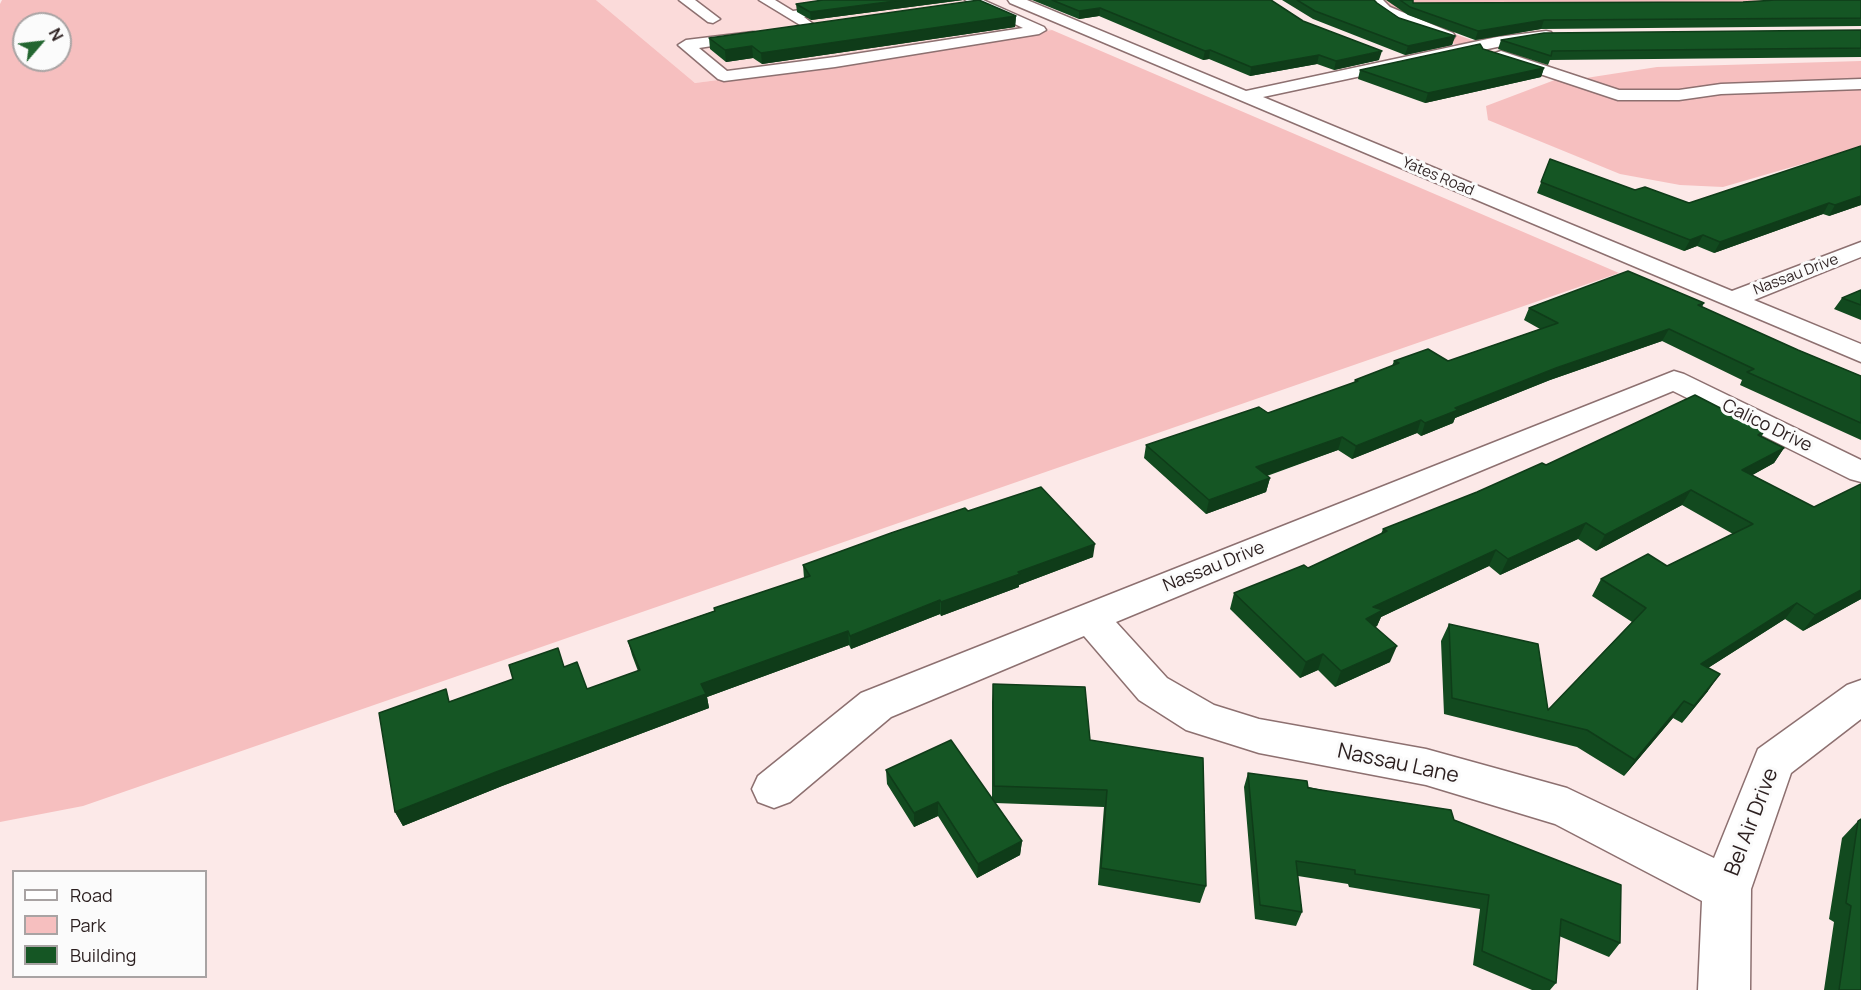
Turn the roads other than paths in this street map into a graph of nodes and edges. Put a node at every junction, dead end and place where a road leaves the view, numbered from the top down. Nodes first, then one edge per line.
1 (686, 0) edge
2 (835, 0) edge
3 (1375, 0) edge
4 (1007, 5) edge
5 (908, 7) edge
6 (957, 7) edge
7 (977, 7) edge
8 (778, 8) edge
9 (1055, 16) junction
10 (713, 19) dead end
11 (1020, 22) junction
12 (789, 31) edge
13 (1564, 33) edge
14 (766, 34) edge
15 (811, 37) junction
16 (1467, 42) edge
17 (759, 49) edge
18 (1486, 52) edge
19 (1383, 54) edge
20 (700, 58) junction
21 (1404, 62) junction
22 (1861, 84) edge
23 (1245, 96) junction
24 (1861, 249) edge
25 (1731, 300) junction
26 (1861, 354) edge
27 (1674, 380) joint
28 (1861, 472) edge
29 (1090, 618) junction
30 (1861, 696) edge
31 (774, 789) dead end
32 (1726, 889) junction
33 (1724, 990) edge

1 - 10 street
2 - 8 street
3 - 16 street
4 - 7 street
4 - 9 street, Yates Road
4 - 11 street
5 - 8 street
5 - 15 street
6 - 7 street
8 - 15 street
9 - 11 street
9 - 23 street, Yates Road
11 - 20 street
12 - 15 street
13 - 21 street
14 - 20 street
17 - 20 street
18 - 22 street
19 - 21 street
21 - 23 street
23 - 25 street, Yates Road
24 - 25 street, Nassau Drive
25 - 26 street, Yates Road
27 - 28 street, Calico Drive
27 - 29 street, Nassau Drive
29 - 31 street, Nassau Drive
29 - 32 street, Nassau Lane
30 - 32 street, Bel Air Drive
32 - 33 street, Bel Air Drive

